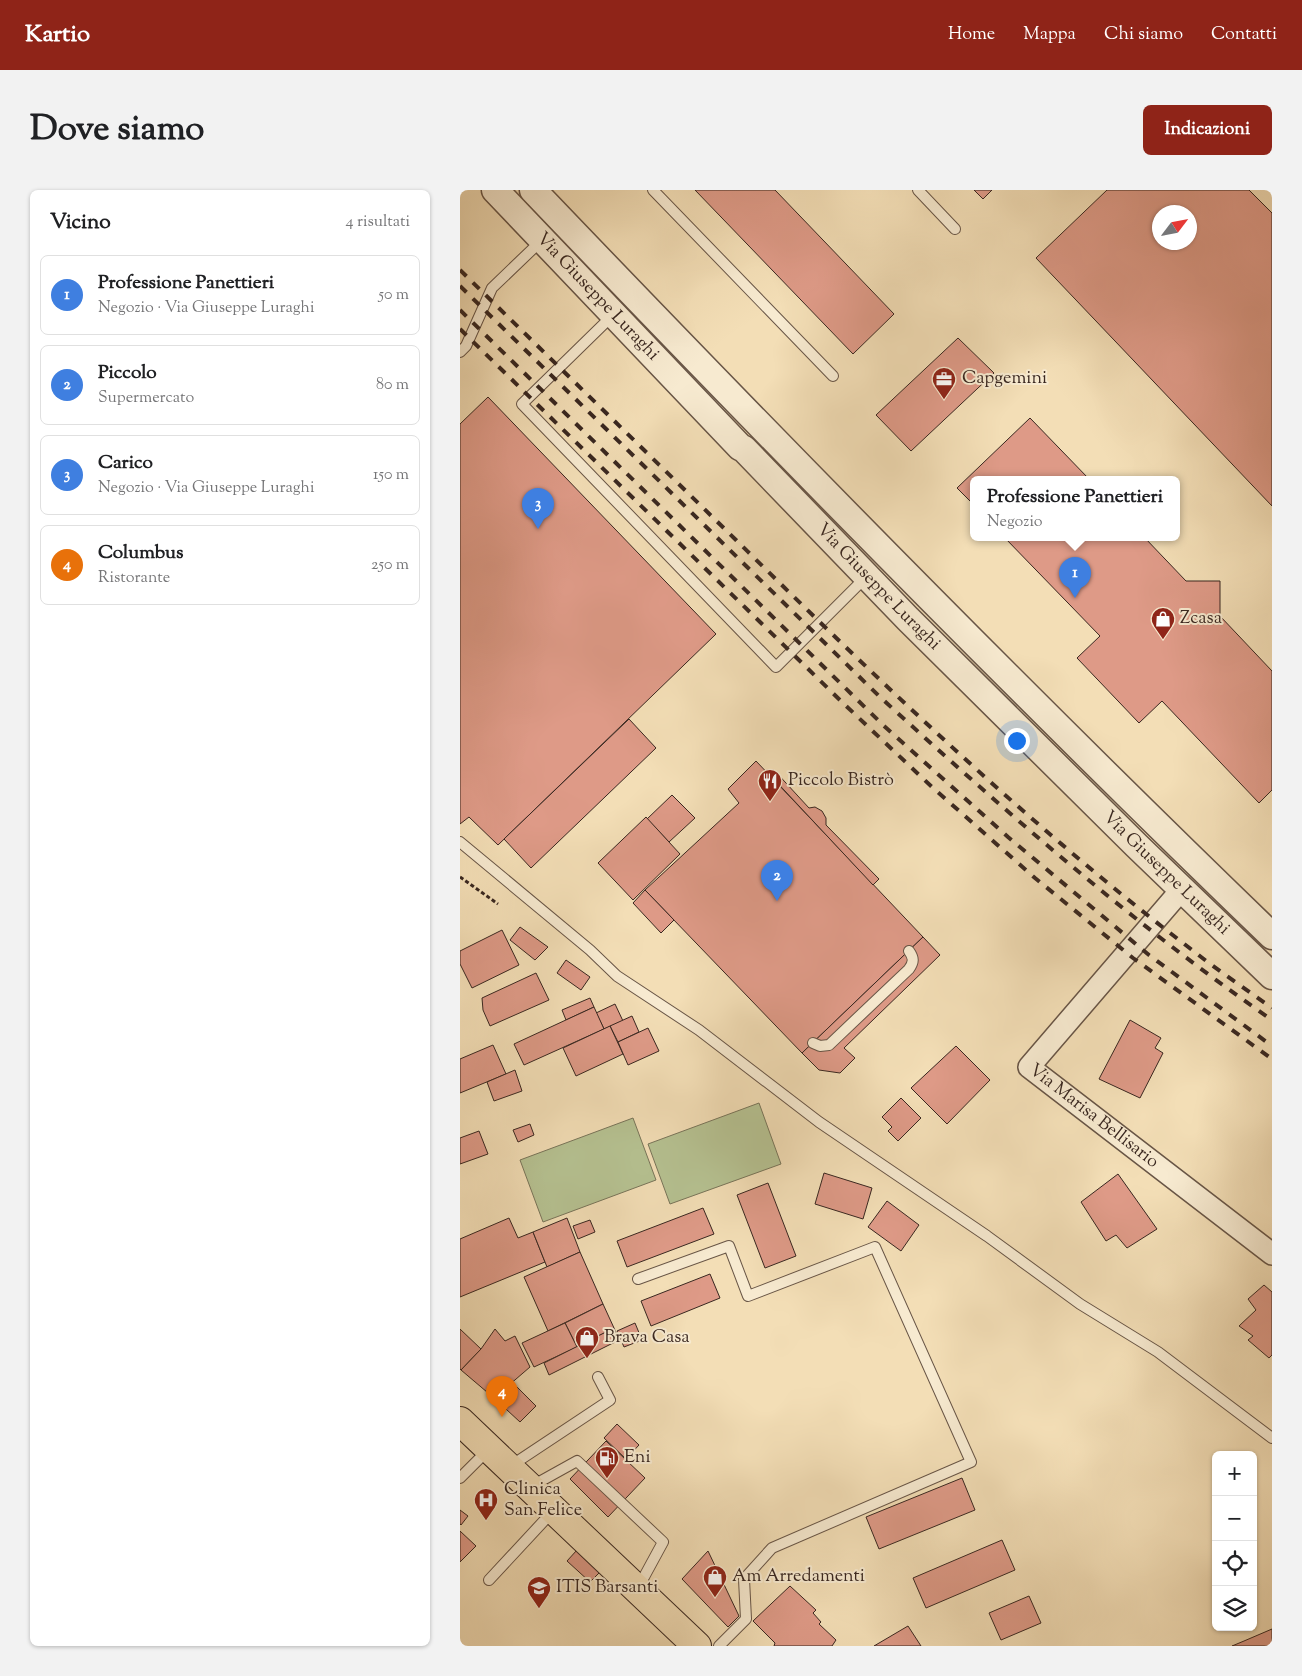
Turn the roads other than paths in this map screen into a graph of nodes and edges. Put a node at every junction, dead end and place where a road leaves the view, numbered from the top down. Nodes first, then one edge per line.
1 (495, 190) edge
2 (533, 190) edge
3 (653, 190) edge
4 (918, 190) edge
5 (955, 228) dead end
6 (542, 240) junction
7 (614, 314) junction
8 (460, 352) edge
9 (833, 376) dead end
10 (867, 576) junction
11 (460, 842) edge
12 (1182, 888) junction
13 (1272, 936) edge
14 (909, 950) dead end
15 (1272, 976) edge
16 (813, 1043) dead end
17 (1272, 1254) edge
18 (638, 1279) dead end
19 (598, 1377) dead end
20 (460, 1421) edge
21 (1272, 1438) edge
22 (489, 1448) junction
23 (510, 1467) junction
24 (460, 1478) edge
25 (530, 1487) junction
26 (554, 1510) junction
27 (489, 1580) dead end
28 (637, 1588) junction
29 (697, 1646) edge
30 (719, 1646) edge

1 - 6 street, Via Giuseppe Luraghi
2 - 13 street, Via Giuseppe Luraghi
3 - 9 lane
4 - 5 lane
6 - 7 street, Via Giuseppe Luraghi
6 - 8 lane
7 - 10 street, Via Giuseppe Luraghi
7 - 10 lane
10 - 12 street, Via Giuseppe Luraghi
11 - 21 lane
12 - 15 street, Via Giuseppe Luraghi
12 - 17 street, Via Marisa Bellisario
14 - 16 lane
18 - 30 lane
19 - 23 lane
20 - 22 main road
22 - 23 main road
22 - 24 lane
23 - 25 main road
25 - 26 main road
25 - 28 lane
26 - 27 lane
26 - 28 main road
28 - 29 main road

